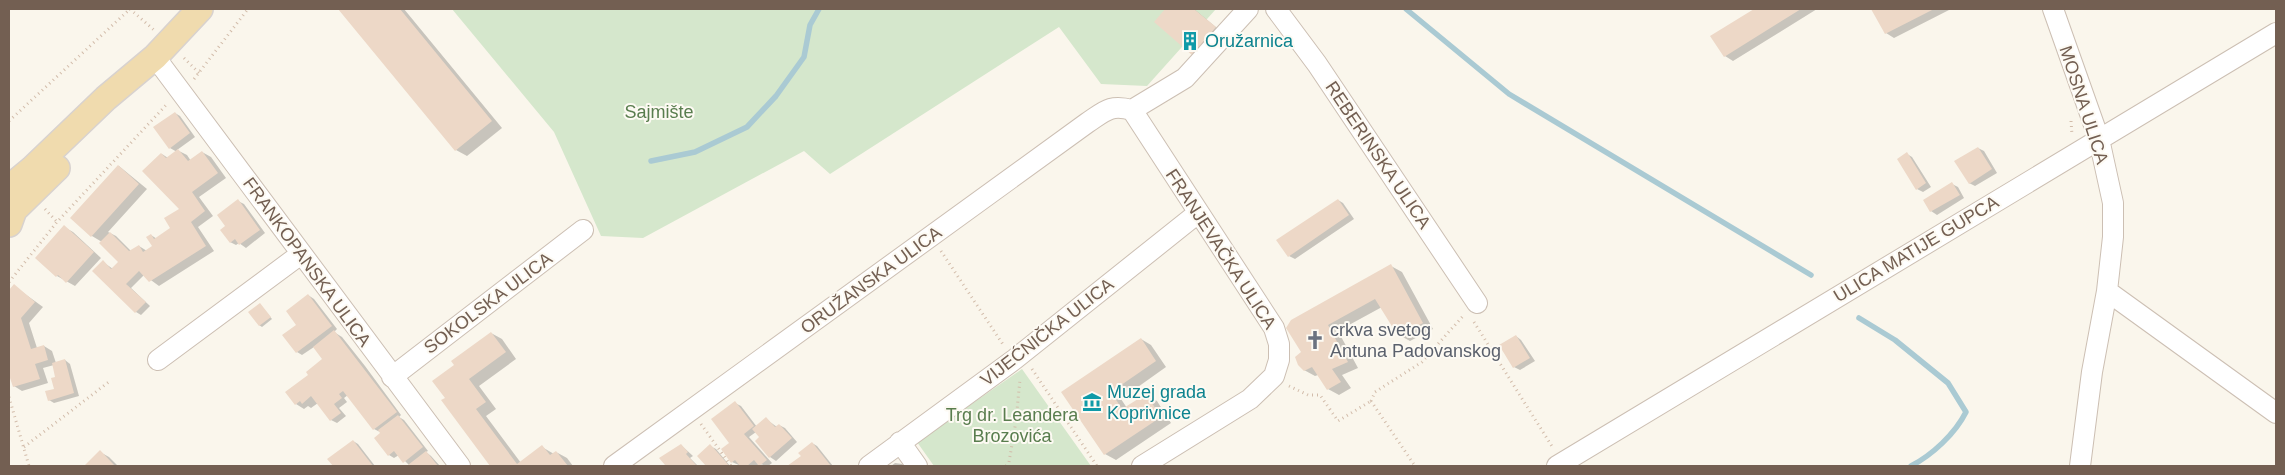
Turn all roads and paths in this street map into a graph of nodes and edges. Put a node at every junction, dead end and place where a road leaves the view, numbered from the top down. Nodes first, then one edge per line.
1 (130, 9) edge
2 (200, 9) edge
3 (248, 9) edge
4 (1248, 9) edge
5 (1276, 9) edge
6 (2053, 9) edge
7 (2276, 33) edge
8 (154, 57) junction
9 (180, 90) junction
10 (1132, 110) junction
11 (9, 121) edge
12 (2071, 124) dead end
13 (2099, 139) junction
14 (2070, 156) junction
15 (9, 188) edge
16 (1198, 213) junction
17 (9, 224) edge
18 (583, 230) dead end
19 (938, 246) dead end
20 (301, 254) junction
21 (9, 282) edge
22 (2107, 291) junction
23 (1472, 311) junction
24 (158, 360) dead end
25 (1018, 364) junction
26 (1274, 376) junction
27 (392, 377) junction
28 (110, 381) dead end
29 (9, 397) edge
30 (1371, 401) junction
31 (2276, 413) edge
32 (699, 422) dead end
33 (900, 442) junction
34 (24, 447) junction
35 (1556, 458) edge
36 (29, 466) edge
37 (460, 466) edge
38 (614, 466) edge
39 (731, 466) edge
40 (869, 466) edge
41 (917, 466) edge
42 (1006, 466) edge
43 (1097, 466) edge
44 (1142, 466) edge
45 (1415, 466) edge
46 (2080, 466) edge

1 - 11 path
2 - 8 main road
3 - 9 path
4 - 10 street
5 - 23 street, REBERINSKA ULICA
6 - 13 street, MOSNA ULICA
7 - 13 street, ULICA MATIJE GUPCA
8 - 9 street, FRANKOPANSKA ULICA
8 - 15 main road
8 - 17 main road
9 - 20 street, FRANKOPANSKA ULICA
9 - 21 path
10 - 16 street, FRANJEVAČKA ULICA
10 - 38 street, ORUŽANSKA ULICA
12 - 14 path
13 - 14 street, ULICA MATIJE GUPCA
13 - 22 street, MOSNA ULICA
14 - 35 street, ULICA MATIJE GUPCA
16 - 25 street, VIJEĆNIČKA ULICA
16 - 26 street, FRANJEVAČKA ULICA
18 - 27 street, SOKOLSKA ULICA
19 - 25 path
20 - 24 street
20 - 27 street, FRANKOPANSKA ULICA
22 - 31 street
22 - 46 street, MOSNA ULICA
23 - 30 path
23 - 35 path
25 - 33 street, VIJEĆNIČKA ULICA
25 - 42 path
25 - 43 path
26 - 30 path
26 - 44 street
27 - 37 street, FRANKOPANSKA ULICA
28 - 34 path
29 - 34 path
30 - 45 path
32 - 39 path
33 - 40 street, VIJEĆNIČKA ULICA
33 - 41 street
34 - 36 path

